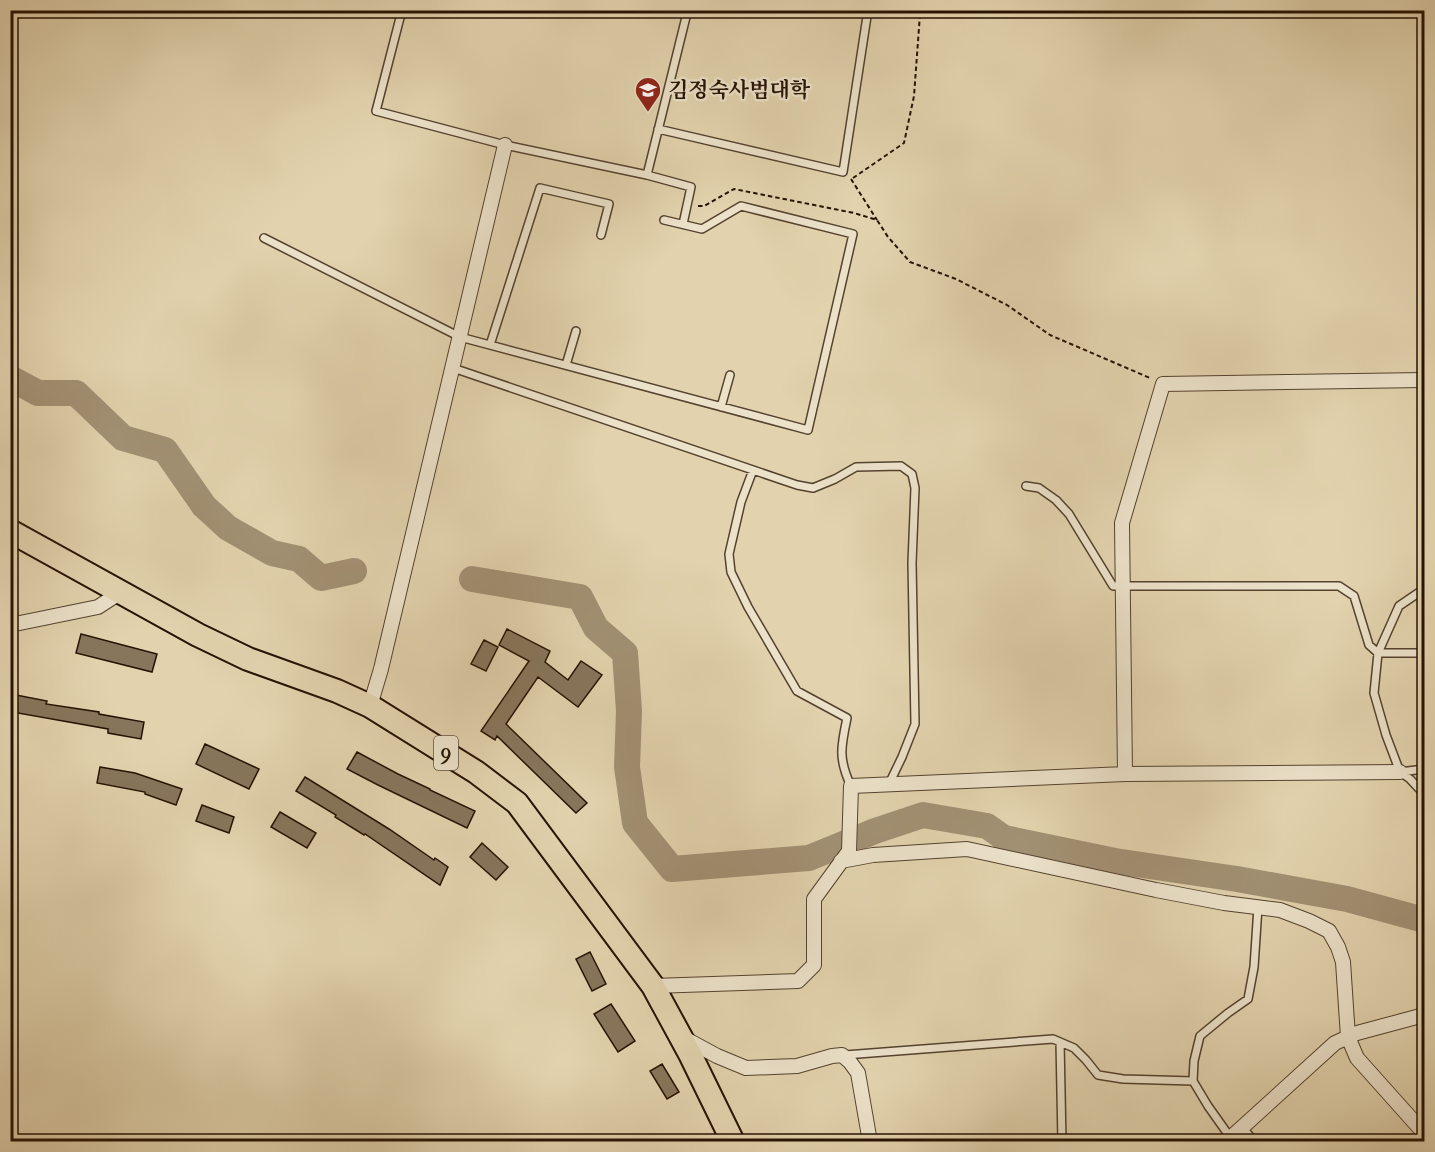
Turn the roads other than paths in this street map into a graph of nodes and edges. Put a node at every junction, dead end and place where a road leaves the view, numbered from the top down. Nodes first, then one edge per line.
1 (402, 10) edge
2 (684, 10) edge
3 (868, 10) edge
4 (658, 129) junction
5 (505, 145) junction
6 (647, 175) junction
7 (664, 220) dead end
8 (683, 225) junction
9 (601, 235) dead end
10 (264, 238) dead end
11 (576, 331) dead end
12 (460, 337) junction
13 (490, 345) junction
14 (566, 365) junction
15 (453, 368) junction
16 (730, 375) dead end
17 (1425, 381) edge
18 (722, 407) junction
19 (753, 470) junction
20 (1026, 486) dead end
21 (10, 531) edge
22 (1123, 587) junction
23 (1425, 589) edge
24 (121, 592) junction
25 (10, 625) edge
26 (1378, 653) junction
27 (1425, 653) edge
28 (370, 706) junction
29 (1425, 769) edge
30 (1400, 772) junction
31 (1125, 774) junction
32 (889, 784) junction
33 (851, 786) junction
34 (1425, 794) edge
35 (845, 856) junction
36 (1258, 907) junction
37 (653, 986) junction
38 (1425, 1015) edge
39 (681, 1036) junction
40 (1348, 1037) junction
41 (1060, 1042) junction
42 (842, 1055) junction
43 (1193, 1081) junction
44 (1242, 1127) junction
45 (1425, 1133) edge
46 (1228, 1139) edge
47 (733, 1142) edge
48 (870, 1142) edge
49 (1062, 1142) edge
50 (1255, 1142) edge

1 - 5 lane
2 - 4 lane
3 - 4 lane
4 - 6 lane
5 - 6 lane
5 - 12 street
6 - 8 lane
7 - 8 lane
8 - 18 lane
9 - 13 lane
10 - 12 lane
11 - 14 lane
12 - 13 lane
12 - 15 street
13 - 14 lane
14 - 18 lane
15 - 19 lane
15 - 28 street
16 - 18 lane
17 - 22 street
19 - 32 lane
19 - 33 lane
20 - 22 lane
21 - 24 main road, 9
22 - 26 lane
22 - 31 street
23 - 26 lane
24 - 25 street
24 - 28 main road, 9
26 - 27 lane
26 - 30 lane
28 - 37 main road, 9
29 - 30 lane
30 - 31 street
30 - 34 lane
31 - 32 street
32 - 33 street
33 - 35 street
35 - 36 street
35 - 37 street
36 - 40 street
36 - 43 lane
37 - 39 main road, 9
38 - 40 street
39 - 42 street
39 - 47 main road, 9
40 - 44 street
40 - 45 street
41 - 42 lane
41 - 43 lane
41 - 49 lane
42 - 48 street
43 - 46 lane
44 - 46 street
44 - 50 lane

